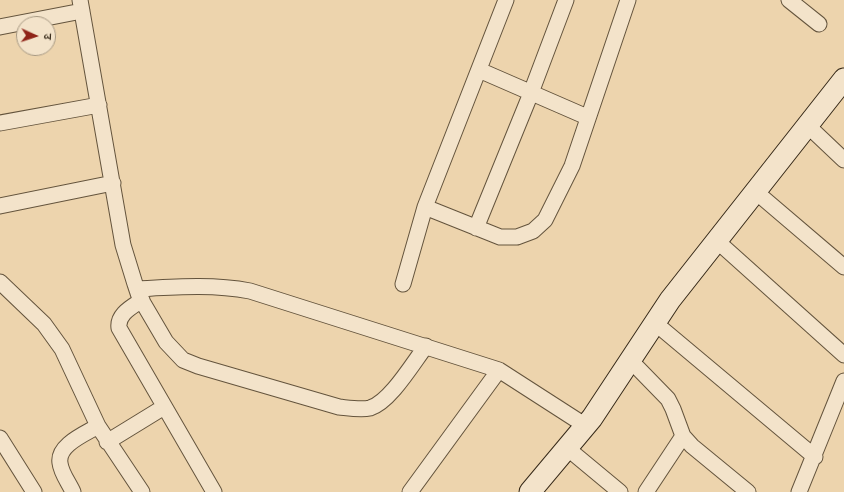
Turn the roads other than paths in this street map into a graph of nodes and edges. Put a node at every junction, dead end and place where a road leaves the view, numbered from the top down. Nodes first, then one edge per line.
1 (506, 0) edge
2 (566, 0) edge
3 (628, 0) edge
4 (789, 0) edge
5 (81, 6) edge
6 (819, 24) dead end
7 (0, 27) edge
8 (479, 70) junction
9 (844, 80) edge
10 (530, 93) junction
11 (99, 105) junction
12 (588, 117) junction
13 (0, 123) edge
14 (807, 125) junction
15 (844, 160) edge
16 (113, 183) junction
17 (756, 192) junction
18 (0, 206) edge
19 (425, 207) junction
20 (476, 228) junction
21 (717, 241) junction
22 (844, 267) edge
23 (0, 282) edge
24 (403, 284) dead end
25 (140, 295) junction
26 (655, 323) junction
27 (426, 346) junction
28 (844, 355) edge
29 (630, 360) junction
30 (499, 370) junction
31 (844, 382) edge
32 (164, 407) junction
33 (98, 426) junction
34 (586, 426) junction
35 (683, 436) junction
36 (0, 438) edge
37 (108, 442) junction
38 (567, 448) junction
39 (815, 457) junction
40 (34, 492) edge
41 (73, 492) edge
42 (142, 492) edge
43 (214, 492) edge
44 (410, 492) edge
45 (530, 492) edge
46 (620, 492) edge
47 (646, 492) edge
48 (748, 492) edge
49 (800, 492) edge

1 - 8 street
2 - 10 street
3 - 12 street
4 - 6 street
5 - 7 street
5 - 11 street
8 - 10 street
8 - 19 street
9 - 14 street
10 - 12 street
10 - 20 street
11 - 13 street
11 - 16 street
12 - 20 street
14 - 15 street
14 - 17 street
16 - 18 street
16 - 25 street
17 - 21 street
17 - 22 street
19 - 20 street
19 - 24 street
21 - 26 street
21 - 28 street
23 - 33 street
25 - 27 street
25 - 27 street
25 - 32 street
26 - 29 street
26 - 39 street
27 - 30 street
29 - 34 street
29 - 35 street
30 - 34 street
30 - 44 street
31 - 39 street
32 - 37 street
32 - 43 street
33 - 37 street
33 - 41 street
34 - 38 street
35 - 47 street
35 - 48 street
36 - 40 street
37 - 42 street
38 - 45 street
38 - 46 street
39 - 49 street

